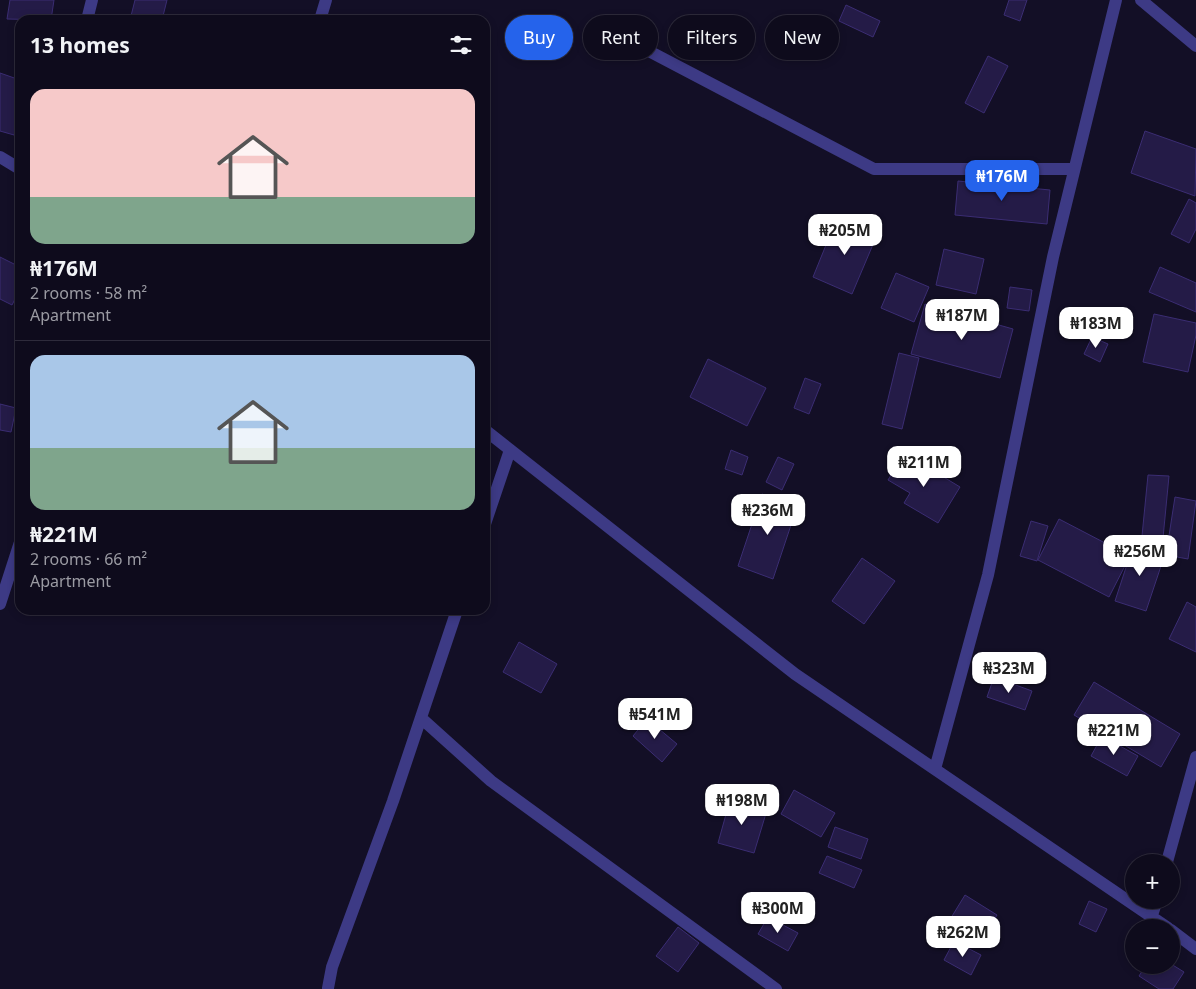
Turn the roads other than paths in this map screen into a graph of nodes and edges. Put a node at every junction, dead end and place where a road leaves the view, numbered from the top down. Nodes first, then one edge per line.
1 (92, 0) edge
2 (326, 0) edge
3 (1116, 0) edge
4 (1141, 0) edge
5 (88, 15) edge
6 (322, 15) edge
7 (1196, 46) edge
8 (658, 56) edge
9 (0, 157) edge
10 (15, 166) edge
11 (1074, 169) junction
12 (490, 434) edge
13 (510, 450) junction
14 (490, 509) edge
15 (15, 558) edge
16 (0, 604) edge
17 (455, 615) edge
18 (421, 718) junction
19 (1196, 757) edge
20 (935, 768) junction
21 (1169, 854) edge
22 (1154, 909) edge
23 (1152, 916) junction
24 (1156, 919) edge
25 (1180, 937) edge
26 (1196, 949) edge
27 (330, 989) edge
28 (776, 989) edge

1 - 5 street
2 - 6 street
3 - 11 street
4 - 7 street
8 - 11 street
9 - 10 street
11 - 20 street
12 - 13 street
13 - 14 street
13 - 20 street
15 - 16 street
17 - 18 street
18 - 27 street
18 - 28 street
19 - 21 street
20 - 23 street
22 - 23 street
23 - 24 street
25 - 26 street

